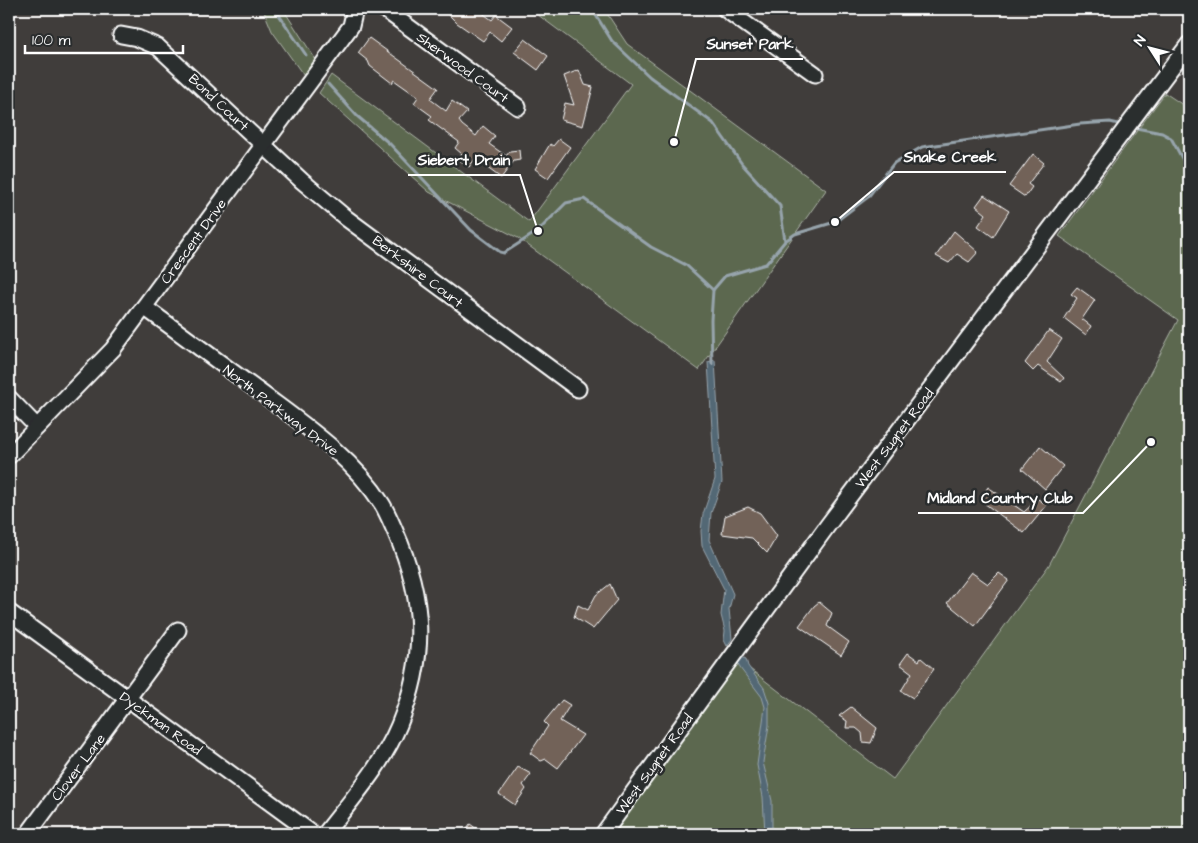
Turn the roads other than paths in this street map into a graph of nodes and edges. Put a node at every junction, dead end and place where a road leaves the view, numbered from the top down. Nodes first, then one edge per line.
1 (355, 9) edge
2 (384, 9) edge
3 (725, 9) edge
4 (121, 35) dead end
5 (1189, 44) edge
6 (815, 74) dead end
7 (518, 107) dead end
8 (264, 145) junction
9 (144, 307) junction
10 (578, 389) dead end
11 (9, 398) edge
12 (36, 427) junction
13 (9, 456) edge
14 (9, 612) edge
15 (178, 630) dead end
16 (128, 699) junction
17 (28, 834) edge
18 (313, 834) edge
19 (325, 834) edge
20 (603, 834) edge

1 - 8 street, Crescent Drive
2 - 7 street, Sherwood Court
3 - 6 street
4 - 8 street, Bond Court
5 - 20 street, West Sugnet Road
8 - 9 street, Crescent Drive
8 - 10 street, Berkshire Court
9 - 12 street, Crescent Drive
9 - 19 street, North Parkway Drive
11 - 12 street
12 - 13 street, Crescent Drive
14 - 16 street, Dyckman Road
15 - 16 street, Clover Lane
16 - 17 street, Clover Lane
16 - 18 street, Dyckman Road

